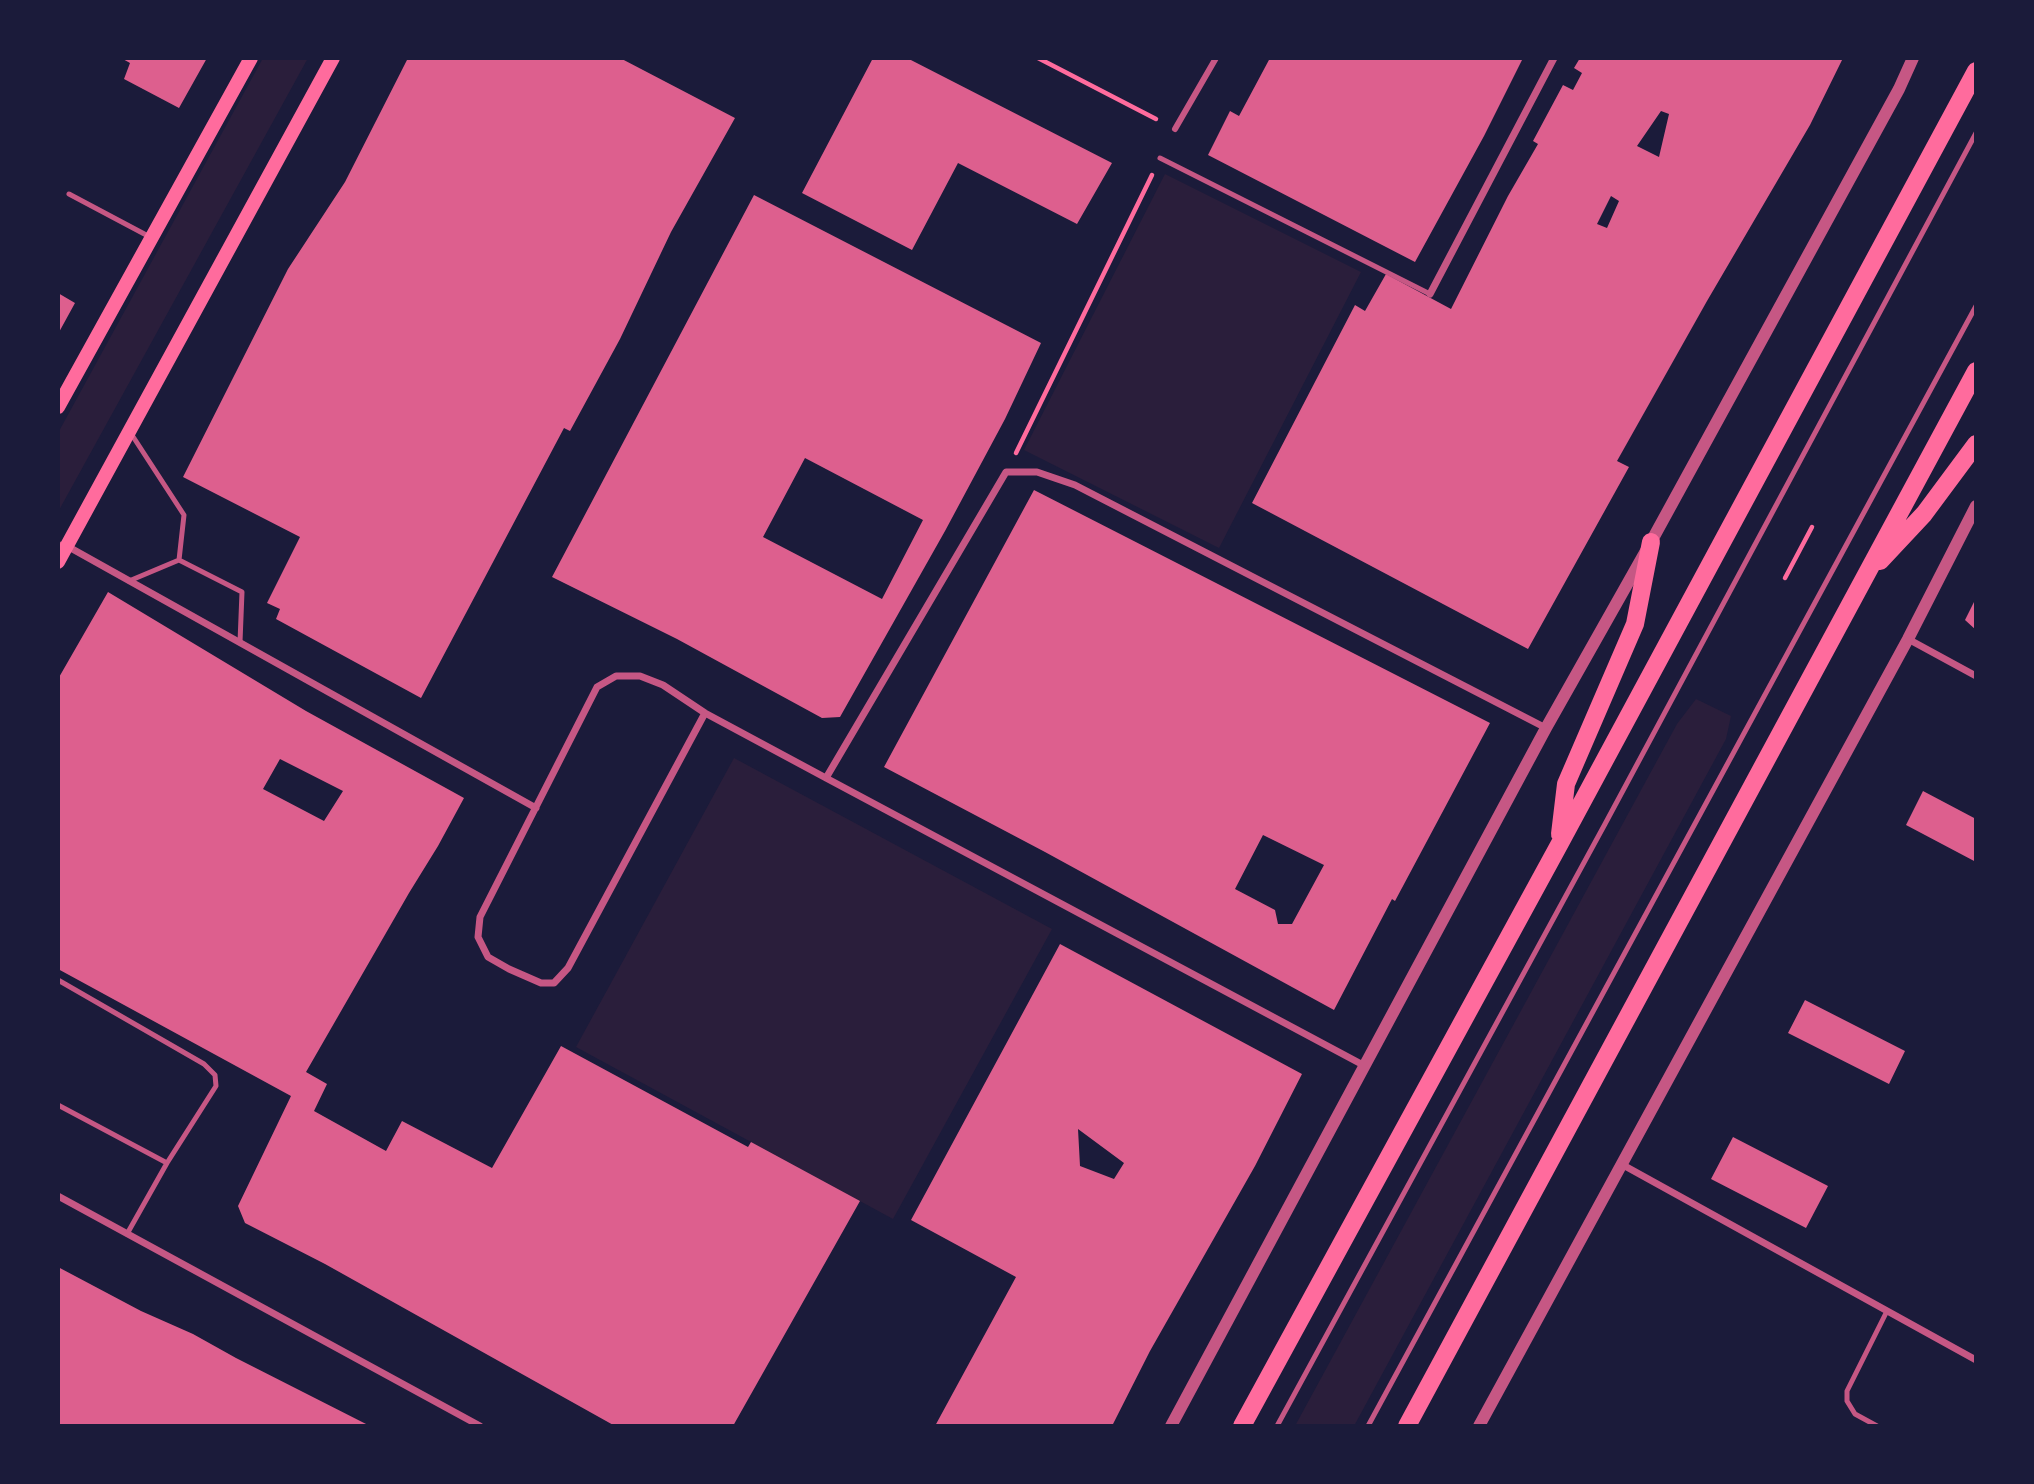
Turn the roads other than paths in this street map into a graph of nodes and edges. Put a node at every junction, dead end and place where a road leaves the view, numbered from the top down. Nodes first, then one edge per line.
1 (251, 58) edge
2 (333, 58) edge
3 (1216, 58) edge
4 (1554, 58) edge
5 (1913, 58) edge
6 (1976, 71) edge
7 (1175, 129) road end
8 (1976, 133) edge
9 (1160, 158) road end
10 (69, 194) dead end
11 (152, 239) junction
12 (1430, 294) joint
13 (1976, 306) edge
14 (1976, 371) edge
15 (58, 407) edge
16 (130, 431) junction
17 (1976, 444) edge
18 (1976, 506) edge
19 (1651, 542) junction
20 (62, 546) edge
21 (179, 560) junction
22 (58, 562) edge
23 (1863, 579) junction
24 (130, 581) junction
25 (1908, 639) junction
26 (240, 642) junction
27 (1976, 676) edge
28 (705, 713) junction
29 (1546, 728) junction
30 (826, 778) junction
31 (536, 808) junction
32 (1559, 845) junction
33 (58, 980) edge
34 (1366, 1066) junction
35 (58, 1105) edge
36 (167, 1163) junction
37 (1623, 1165) junction
38 (58, 1196) edge
39 (127, 1234) junction
40 (1887, 1311) junction
41 (1976, 1360) edge
42 (480, 1426) edge
43 (1171, 1426) edge
44 (1242, 1426) edge
45 (1277, 1426) edge
46 (1368, 1426) edge
47 (1407, 1426) edge
48 (1479, 1426) edge
49 (1877, 1426) edge

1 - 11 main road
2 - 16 main road
3 - 7 street
4 - 12 street
5 - 19 street
6 - 32 main road
8 - 45 lane
9 - 12 lane
10 - 11 lane
11 - 15 main road
13 - 46 lane
14 - 23 main road
16 - 20 main road
16 - 21 lane
17 - 23 main road
18 - 25 street
19 - 29 street
19 - 32 main road
20 - 22 main road
20 - 24 street
21 - 24 lane
21 - 26 lane
23 - 47 main road
24 - 26 street
25 - 27 street
25 - 37 street
26 - 31 street
28 - 30 street
28 - 31 street
28 - 31 street
29 - 30 street
29 - 34 street
30 - 34 street
32 - 44 main road
33 - 36 lane
34 - 43 street
35 - 36 lane
36 - 39 lane
37 - 40 street
37 - 48 street
38 - 39 street
39 - 42 street
40 - 41 street
40 - 49 lane

